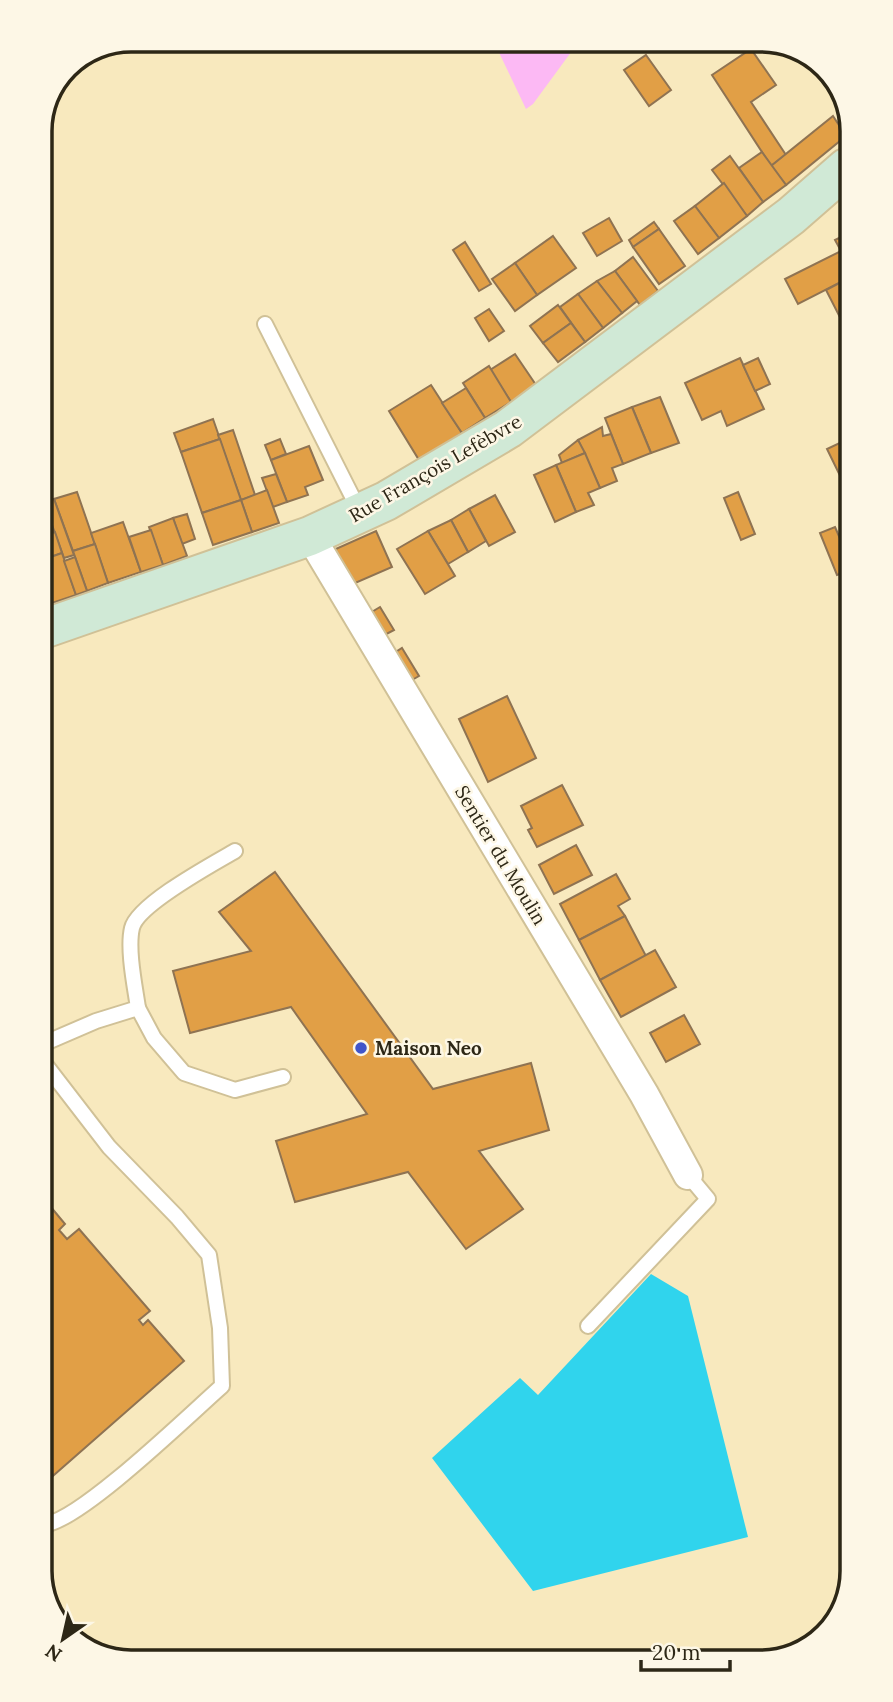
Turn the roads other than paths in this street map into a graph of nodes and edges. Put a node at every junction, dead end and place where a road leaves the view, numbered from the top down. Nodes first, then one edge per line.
1 (840, 172) edge
2 (265, 324) dead end
3 (361, 513) junction
4 (310, 536) junction
5 (53, 626) edge
6 (235, 851) dead end
7 (138, 1009) junction
8 (53, 1039) edge
9 (53, 1075) edge
10 (283, 1077) dead end
11 (688, 1175) joint
12 (589, 1326) dead end
13 (53, 1523) edge

1 - 3 main road, Rue François Lefèbvre
2 - 3 lane
3 - 4 main road, Rue François Lefèbvre
4 - 5 main road, Rue François Lefèbvre
4 - 11 street, Sentier du Moulin
6 - 7 lane
7 - 8 lane
7 - 10 lane
9 - 13 lane
11 - 12 lane

